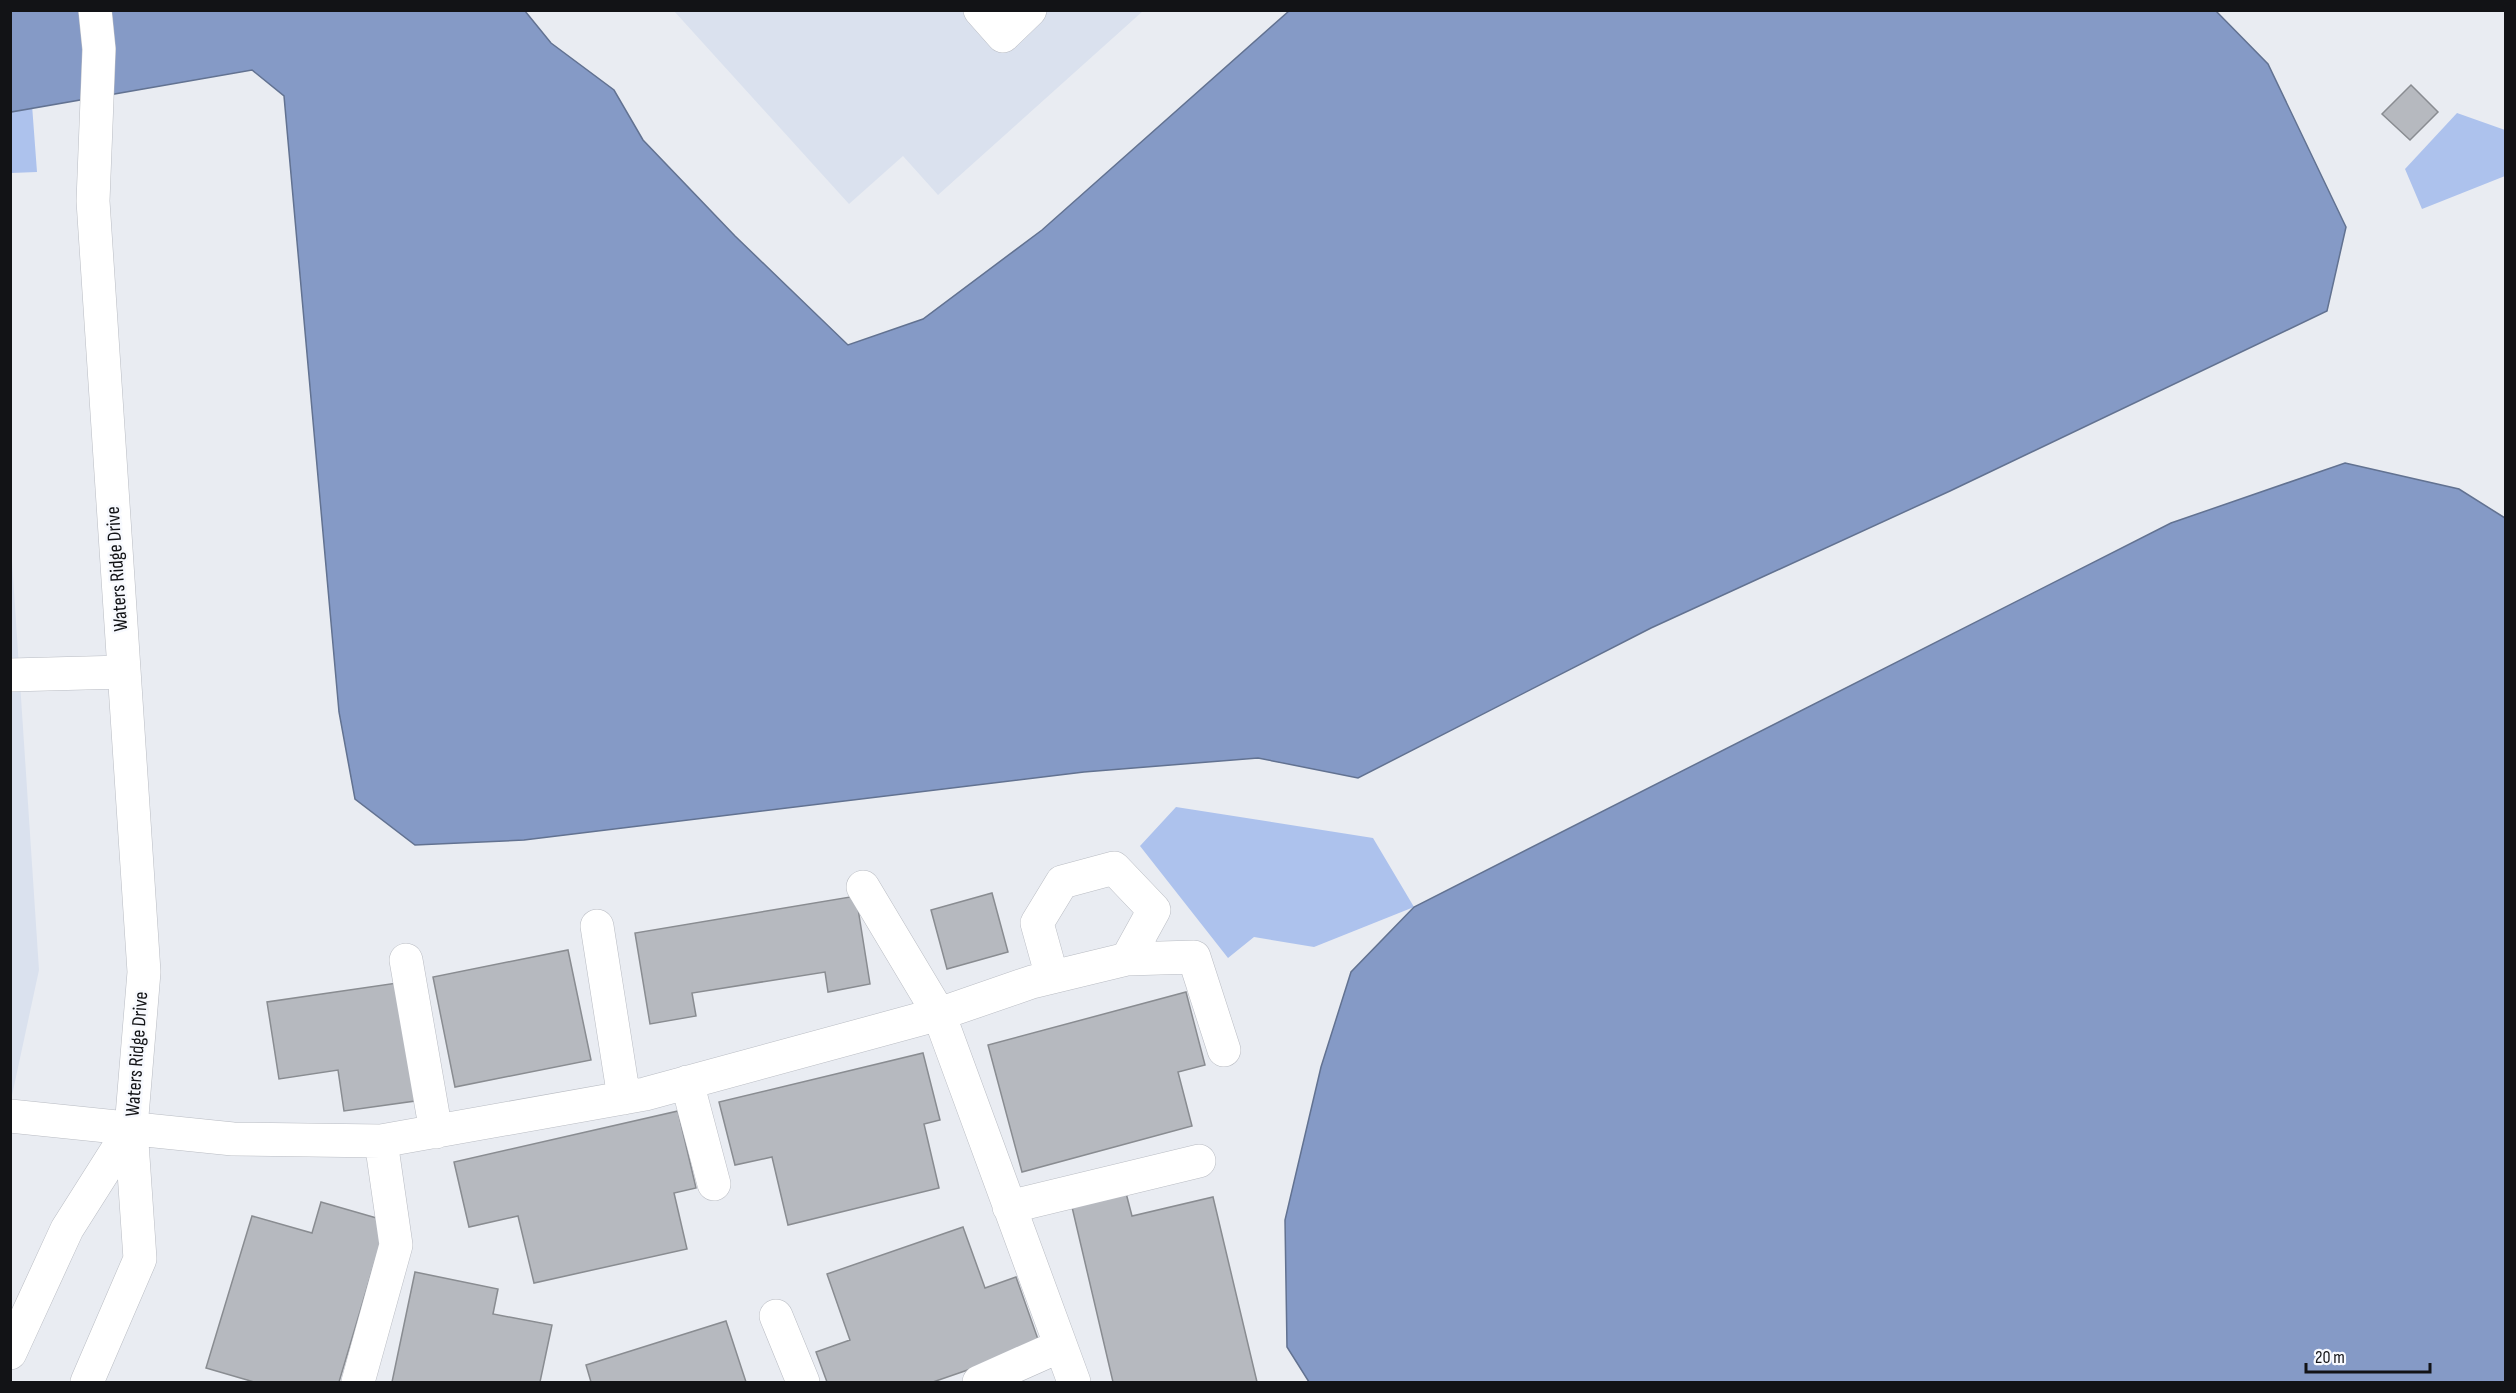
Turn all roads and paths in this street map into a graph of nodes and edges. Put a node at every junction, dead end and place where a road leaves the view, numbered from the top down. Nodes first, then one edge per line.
1 (95, 10) edge
2 (980, 10) edge
3 (1030, 10) edge
4 (124, 672) junction
5 (10, 675) edge
6 (862, 887) dead end
7 (597, 926) dead end
8 (1127, 959) junction
9 (406, 960) dead end
10 (1052, 977) junction
11 (939, 1014) junction
12 (1224, 1050) dead end
13 (687, 1082) junction
14 (624, 1098) junction
15 (10, 1116) edge
16 (131, 1128) junction
17 (436, 1132) junction
18 (381, 1141) junction
19 (1199, 1161) dead end
20 (714, 1184) dead end
21 (1009, 1207) junction
22 (776, 1316) dead end
23 (1060, 1346) junction
24 (10, 1353) edge
25 (87, 1383) edge
26 (358, 1383) edge
27 (803, 1383) edge
28 (979, 1383) edge
29 (1074, 1383) edge

1 - 4 street, Waters Ridge Drive
2 - 3 street
4 - 5 street
4 - 16 street, Waters Ridge Drive
6 - 11 street
7 - 14 street
8 - 10 street
8 - 10 street
8 - 12 street
9 - 17 street
10 - 11 street
11 - 13 street
11 - 21 street
13 - 14 street
13 - 20 street
14 - 17 street
15 - 16 street
16 - 18 street
16 - 24 street, Waters Ridge Drive
16 - 25 street, Waters Ridge Drive
17 - 18 street
18 - 26 street
19 - 21 street
21 - 23 street
22 - 27 street
23 - 28 street
23 - 29 street

